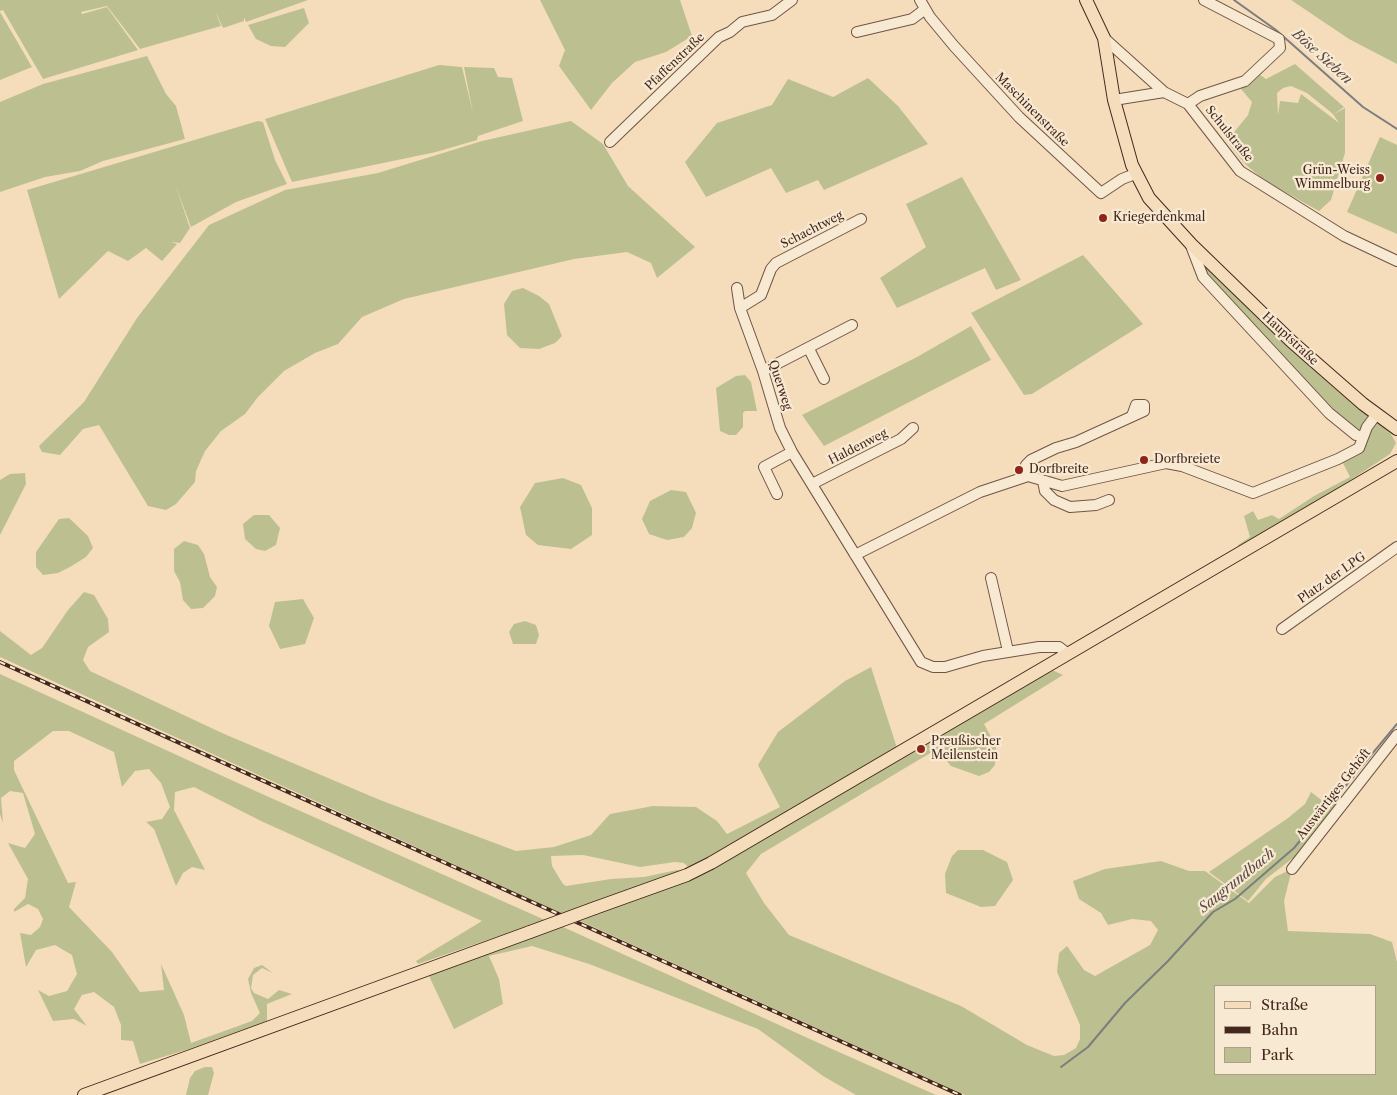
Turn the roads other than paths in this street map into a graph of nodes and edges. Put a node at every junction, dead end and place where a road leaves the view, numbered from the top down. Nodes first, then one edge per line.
1 (792, 0) edge
2 (1086, 0) edge
3 (1204, 0) edge
4 (922, 5) edge
5 (857, 32) dead end
6 (1104, 38) junction
7 (1164, 92) junction
8 (1114, 100) junction
9 (1188, 104) junction
10 (610, 142) dead end
11 (1135, 174) junction
12 (861, 219) dead end
13 (1190, 242) junction
14 (1397, 261) edge
15 (737, 288) dead end
16 (740, 308) junction
17 (852, 325) dead end
18 (809, 349) junction
19 (763, 371) junction
20 (824, 379) dead end
21 (1376, 415) junction
22 (1132, 416) dead end
23 (912, 428) dead end
24 (1396, 430) edge
25 (1363, 438) junction
26 (792, 452) junction
27 (1397, 452) edge
28 (1397, 461) edge
29 (1378, 472) junction
30 (1028, 476) junction
31 (1042, 481) junction
32 (812, 484) junction
33 (777, 494) dead end
34 (1109, 500) dead end
35 (1397, 547) edge
36 (855, 555) junction
37 (992, 578) dead end
38 (1282, 629) dead end
39 (1008, 651) junction
40 (1068, 654) junction
41 (1397, 735) edge
42 (1292, 869) dead end
43 (84, 1095) edge

1 - 10 street, Pfaffenstraße
2 - 6 main road, Hauptstraße
3 - 9 street
4 - 5 street, Maschinenstraße
4 - 11 street, Maschinenstraße
6 - 7 street, Schulstraße
6 - 8 main road, Hauptstraße
7 - 8 street
7 - 9 street, Schulstraße
8 - 11 main road, Hauptstraße
9 - 14 street, Schulstraße
11 - 13 main road, Hauptstraße
12 - 16 street, Schachtweg
13 - 21 main road, Hauptstraße
13 - 25 street, Hauptstraße
15 - 16 street, Querweg
16 - 19 street, Querweg
17 - 18 street
18 - 19 street
18 - 20 street
19 - 26 street, Querweg
21 - 24 main road, Hauptstraße
21 - 25 street
22 - 30 street
23 - 32 street, Haldenweg
25 - 31 street
26 - 32 street, Querweg
26 - 33 street
27 - 29 main road
28 - 29 main road
29 - 40 main road
30 - 31 street
30 - 36 street
31 - 34 street
32 - 36 street
35 - 38 street, Platz der LPG
36 - 39 street
37 - 39 street
39 - 40 street
40 - 43 main road, bridge
41 - 42 street, Auswärtiges Gehöft

